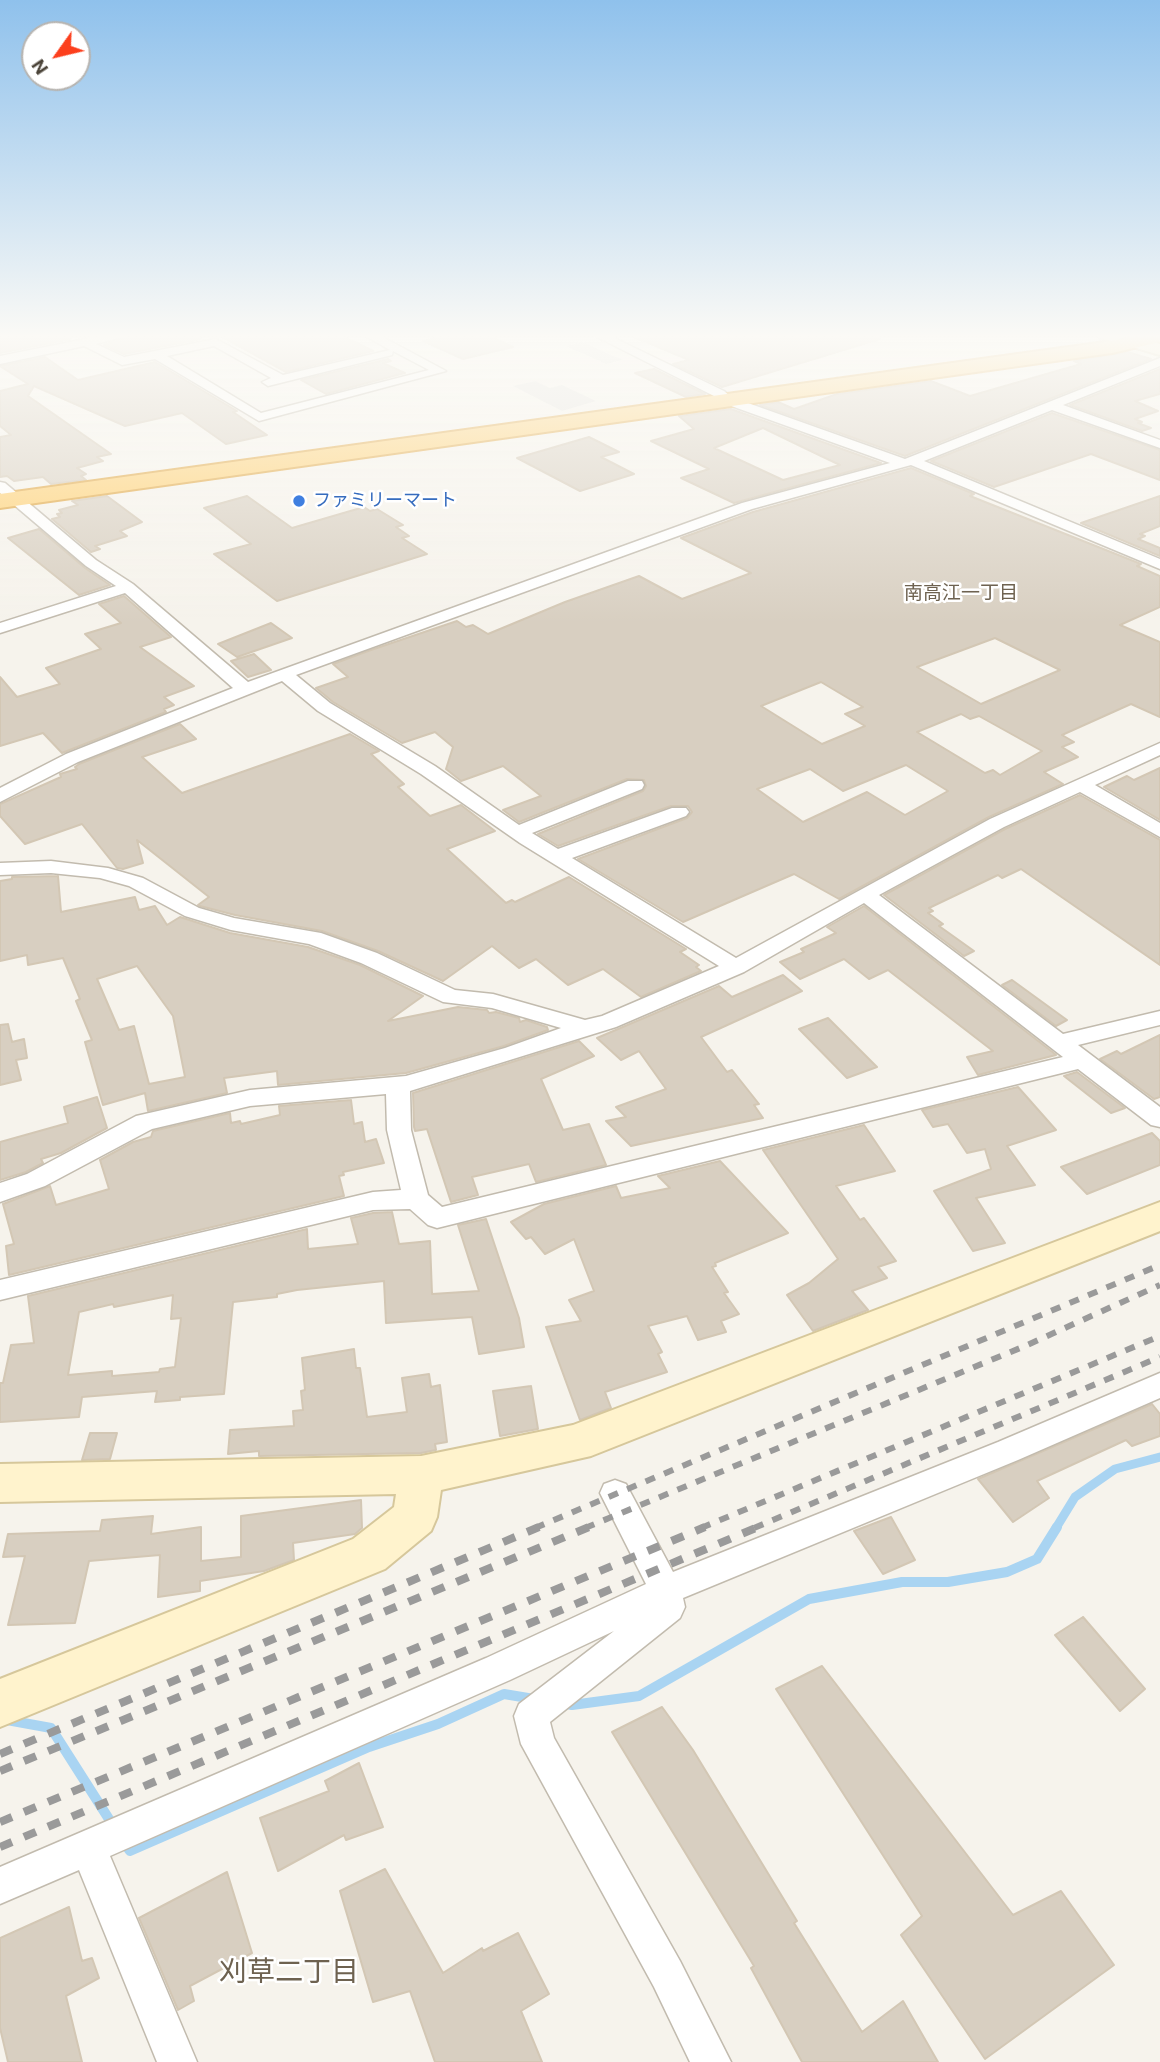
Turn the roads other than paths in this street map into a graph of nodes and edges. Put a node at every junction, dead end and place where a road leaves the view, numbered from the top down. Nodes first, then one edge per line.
1 (480, 430) edge
2 (818, 430) edge
3 (991, 430) edge
4 (1122, 430) edge
5 (1160, 444) edge
6 (908, 462) junction
7 (5, 495) edge
8 (1160, 564) edge
9 (128, 587) junction
10 (0, 628) edge
11 (284, 674) junction
12 (246, 690) junction
13 (1160, 748) edge
14 (635, 785) dead end
15 (1082, 785) junction
16 (0, 796) edge
17 (679, 812) dead end
18 (1160, 831) edge
19 (518, 832) junction
20 (556, 857) junction
21 (0, 869) edge
22 (866, 895) junction
23 (736, 967) junction
24 (1160, 1018) edge
25 (585, 1027) junction
26 (1061, 1042) junction
27 (1082, 1060) junction
28 (397, 1085) junction
29 (1160, 1119) edge
30 (0, 1193) edge
31 (416, 1199) junction
32 (1160, 1216) edge
33 (0, 1290) edge
34 (1160, 1385) edge
35 (421, 1475) junction
36 (0, 1483) edge
37 (615, 1493) dead end
38 (666, 1590) junction
39 (0, 1703) edge
40 (89, 1849) junction
41 (0, 1886) edge
42 (177, 2062) edge
43 (711, 2062) edge

1 - 7 highway
2 - 6 street
3 - 6 street
4 - 5 street
6 - 8 street
6 - 11 street
7 - 9 street
9 - 10 street
9 - 12 street
11 - 12 street
11 - 19 street
12 - 16 street
13 - 15 street
14 - 19 street
15 - 18 street
15 - 22 street
17 - 20 street
19 - 20 street
20 - 23 street
21 - 25 street
22 - 23 street
22 - 26 street
23 - 25 street
24 - 26 street
25 - 28 street
26 - 27 street
27 - 29 street
27 - 31 street
28 - 30 street
28 - 31 street
31 - 33 street
32 - 35 street
34 - 38 street
35 - 36 street
35 - 39 street
37 - 38 street
38 - 40 street
38 - 43 street
40 - 41 street
40 - 42 street

